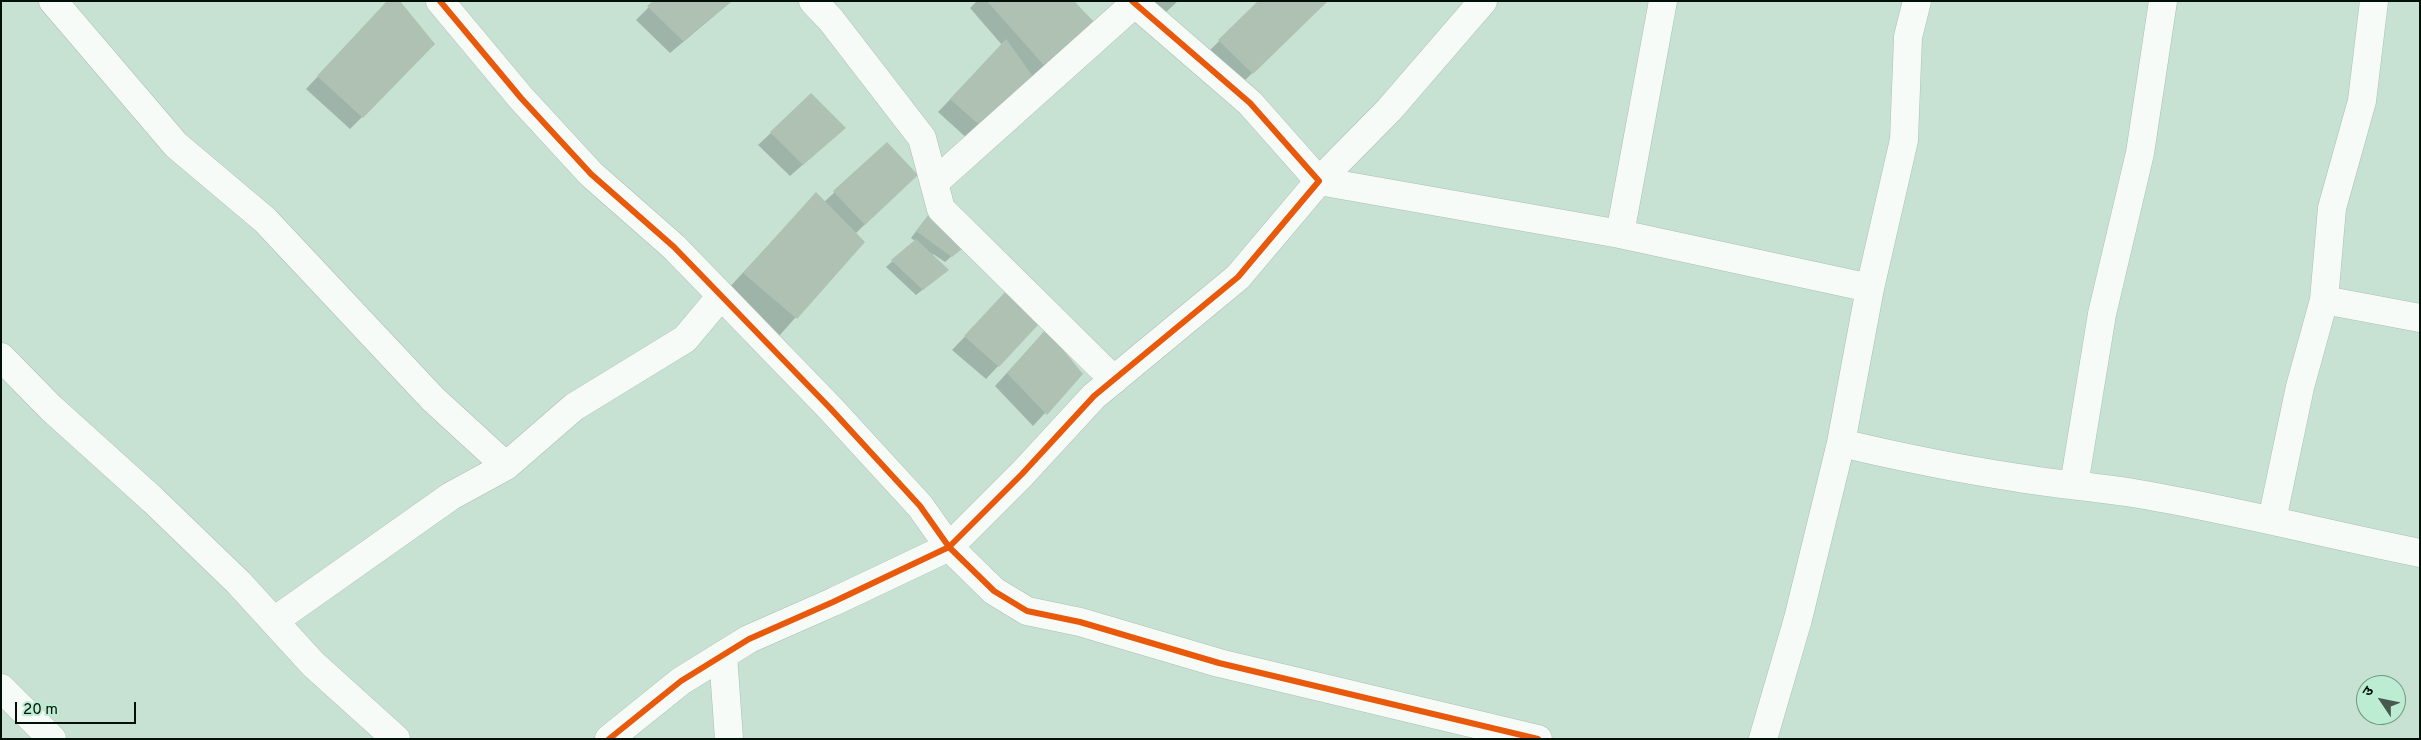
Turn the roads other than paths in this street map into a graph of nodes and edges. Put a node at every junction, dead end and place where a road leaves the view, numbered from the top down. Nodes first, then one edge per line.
1 (54, 1) edge
2 (440, 1) edge
3 (813, 1) edge
4 (1483, 1) edge
5 (1662, 1) edge
6 (1917, 1) edge
7 (2164, 1) edge
8 (2374, 1) edge
9 (1133, 3) edge
10 (1319, 181) junction
11 (934, 183) junction
12 (1620, 234) junction
13 (1870, 288) junction
14 (721, 296) junction
15 (2324, 300) junction
16 (2420, 318) edge
17 (1, 357) edge
18 (1114, 380) junction
19 (1841, 443) junction
20 (506, 466) junction
21 (2074, 486) junction
22 (2272, 520) junction
23 (949, 547) junction
24 (2420, 553) edge
25 (274, 621) junction
26 (723, 655) junction
27 (1, 688) edge
28 (52, 739) edge
29 (396, 739) edge
30 (609, 739) edge
31 (729, 739) edge
32 (1538, 739) edge
33 (1764, 739) edge

1 - 20 street
2 - 14 street
3 - 11 street
4 - 10 street
5 - 12 street
6 - 13 street
7 - 21 street
8 - 15 street
9 - 10 street
9 - 11 street
10 - 12 street
10 - 18 street
11 - 18 street
12 - 13 street
13 - 19 street
14 - 20 street
14 - 23 street
15 - 16 street
15 - 22 street
17 - 25 street
18 - 23 street
19 - 21 street
19 - 33 street
20 - 25 street
21 - 22 street
22 - 24 street
23 - 26 street
23 - 32 street
25 - 29 street
26 - 30 street
26 - 31 street
27 - 28 street

